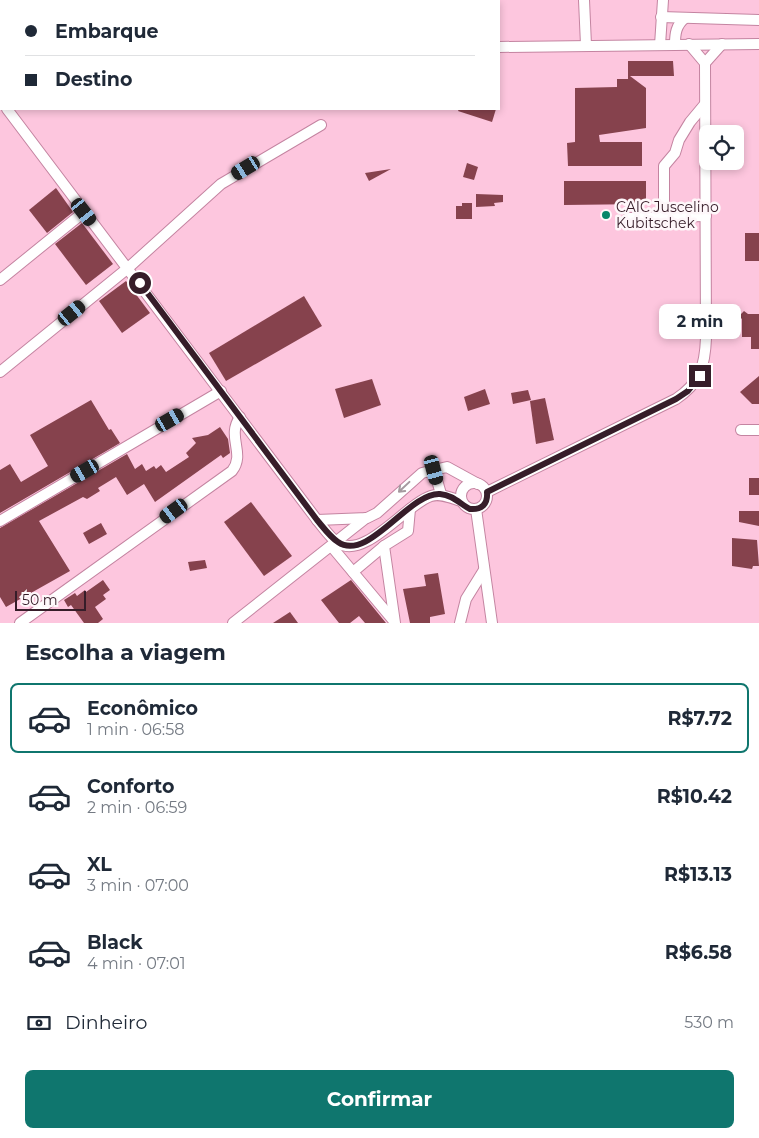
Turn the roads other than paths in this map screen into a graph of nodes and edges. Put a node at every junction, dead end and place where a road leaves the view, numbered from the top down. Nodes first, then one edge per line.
1 (584, 0) edge
2 (663, 0) edge
3 (662, 17) junction
4 (685, 18) junction
5 (759, 20) edge
6 (675, 44) junction
7 (689, 44) junction
8 (722, 44) junction
9 (759, 44) edge
10 (586, 45) junction
11 (660, 45) junction
12 (500, 46) edge
13 (705, 63) junction
14 (705, 104) junction
15 (8, 110) edge
16 (322, 125) dead end
17 (664, 207) dead end
18 (84, 212) junction
19 (706, 216) junction
20 (628, 218) dead end
21 (128, 268) junction
22 (0, 280) edge
23 (0, 372) edge
24 (221, 390) junction
25 (240, 417) junction
26 (741, 430) dead end
27 (759, 430) edge
28 (434, 470) junction
29 (478, 484) junction
30 (487, 492) junction
31 (440, 494) junction
32 (461, 501) junction
33 (410, 509) junction
34 (476, 510) junction
35 (366, 518) junction
36 (317, 520) junction
37 (0, 521) edge
38 (335, 545) junction
39 (384, 546) junction
40 (484, 570) junction
41 (353, 572) junction
42 (394, 622) edge
43 (20, 623) edge
44 (233, 623) edge
45 (460, 623) edge
46 (492, 623) edge

1 - 10 street
2 - 3 street
3 - 4 street
3 - 11 street
4 - 5 street
4 - 6 street
6 - 7 street
6 - 11 street
7 - 8 street
7 - 13 street
8 - 9 street
8 - 13 street
10 - 11 street
10 - 12 street
13 - 14 street
14 - 17 street
14 - 19 street
15 - 18 street
16 - 21 street
18 - 21 street
18 - 22 street
19 - 20 street
19 - 30 street
21 - 23 street
21 - 24 street
24 - 25 street
24 - 37 street
25 - 36 street
25 - 43 street
26 - 27 street
28 - 29 street
28 - 31 street
28 -> 35 street
29 - 30 street
29 - 32 street
30 - 34 street
31 - 32 street
31 - 33 street
32 - 34 street
33 - 38 street
33 - 39 street
34 - 40 street
35 - 36 street
35 - 38 street
36 - 38 street
38 - 41 street
38 - 44 street
39 - 41 street
39 - 42 street
40 - 45 street
40 - 46 street
41 - 42 street

